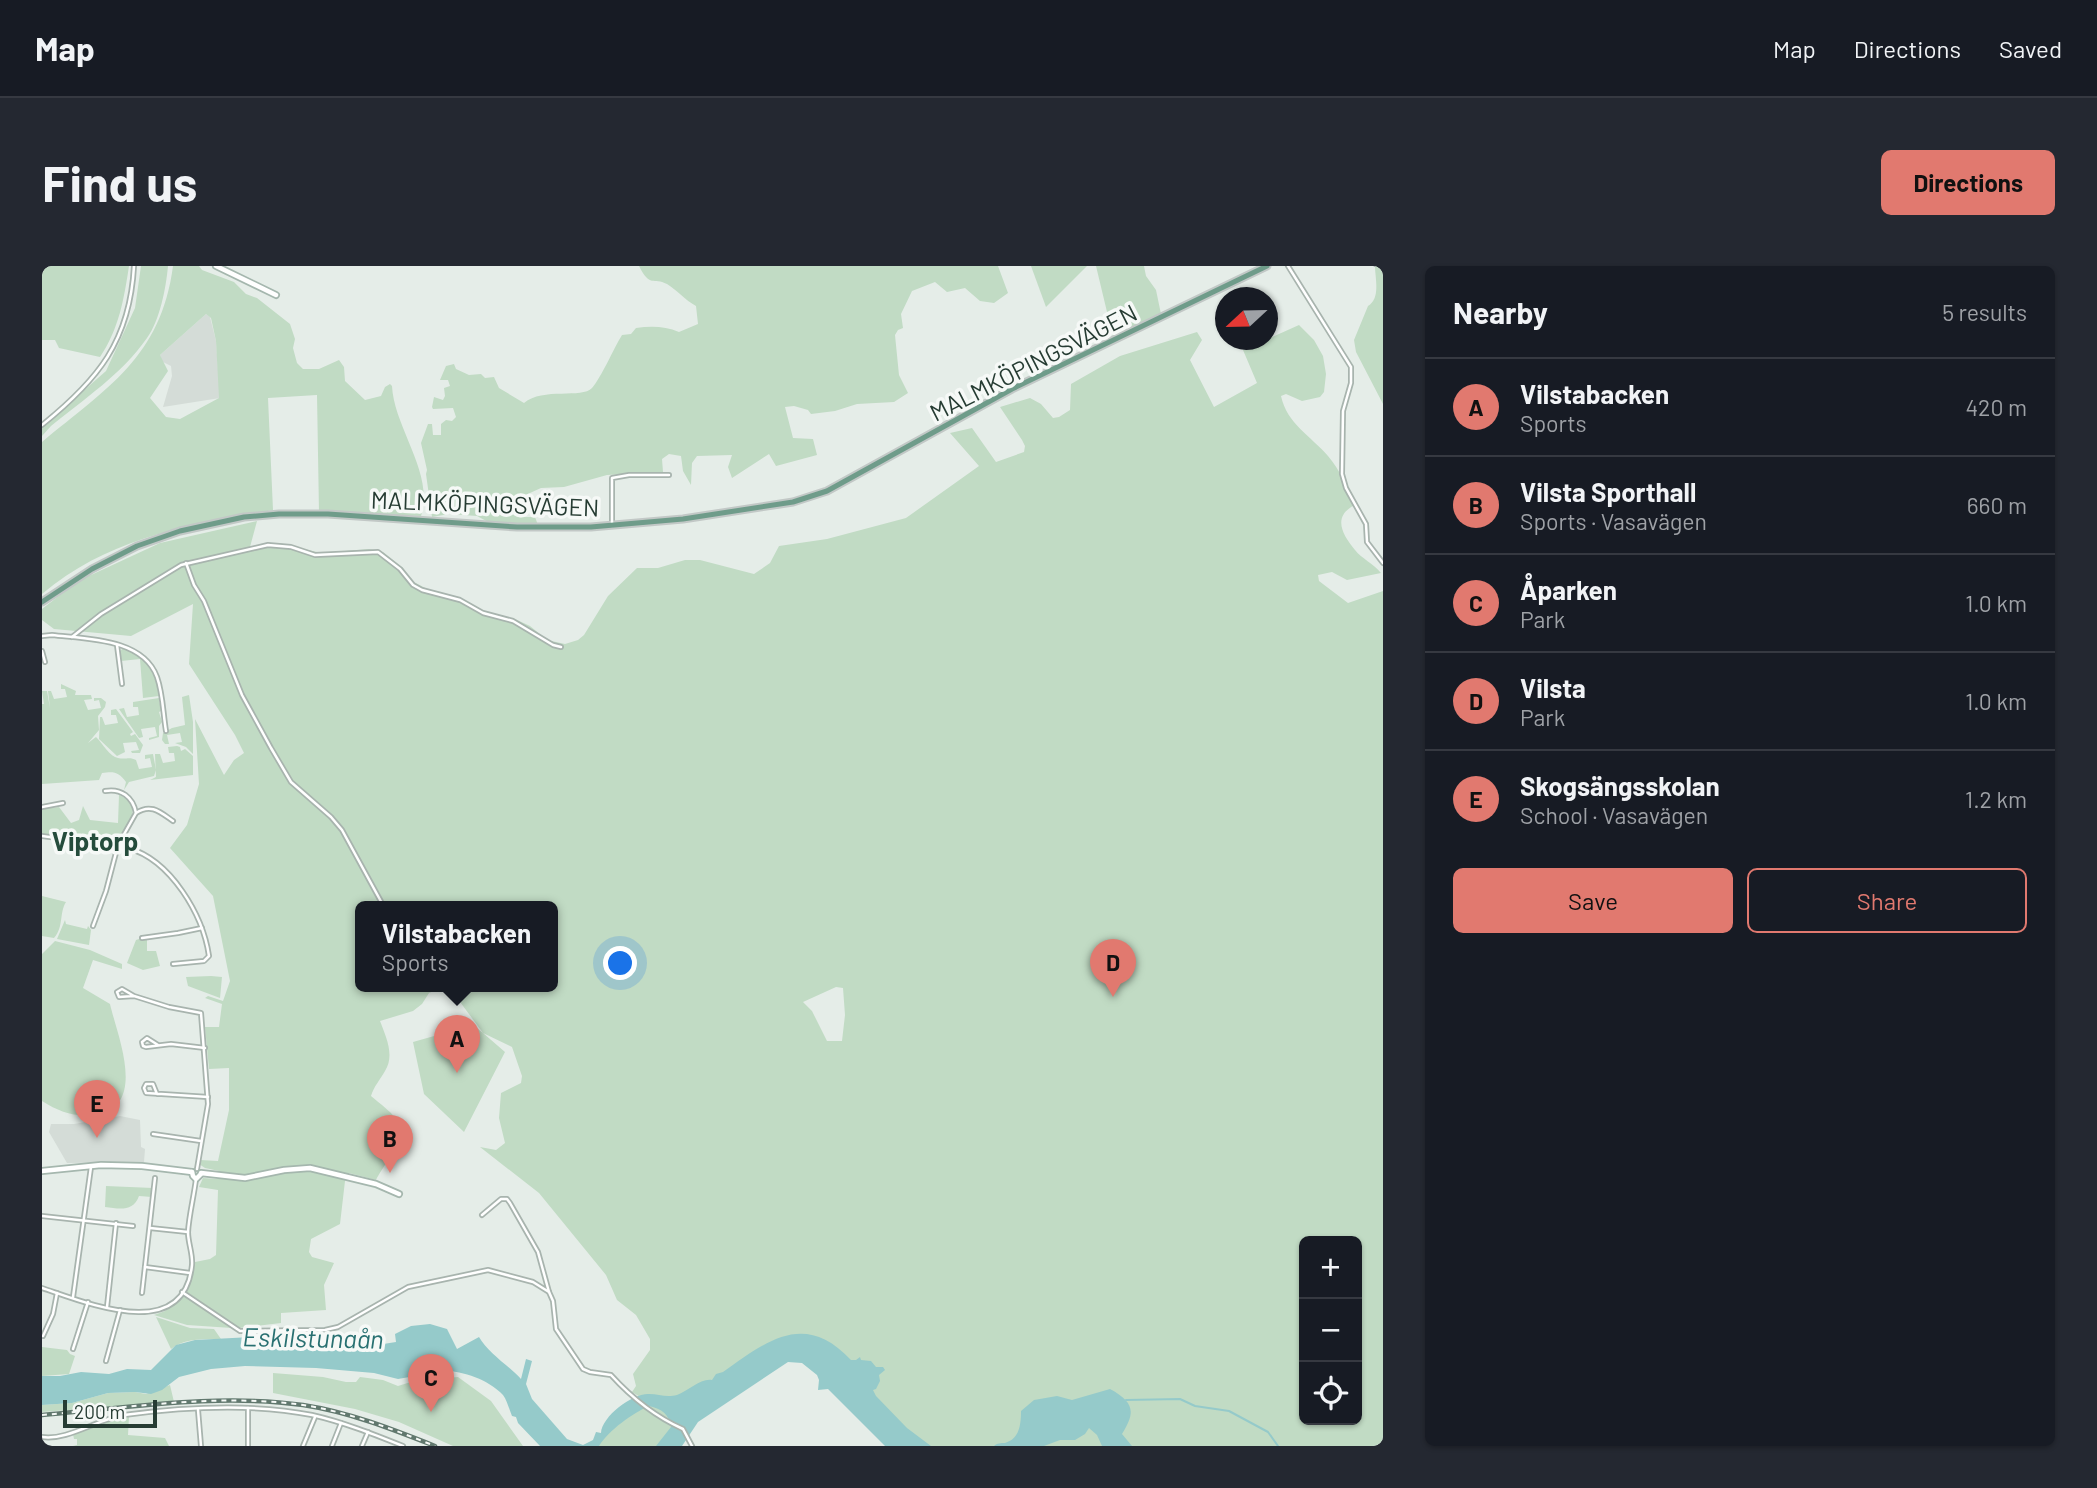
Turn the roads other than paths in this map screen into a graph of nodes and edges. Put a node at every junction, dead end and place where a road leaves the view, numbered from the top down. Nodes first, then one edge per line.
1 (134, 266) edge
2 (216, 266) edge
3 (1267, 266) edge
4 (1288, 266) edge
5 (276, 295) dead end
6 (42, 425) edge
7 (669, 475) dead end
8 (612, 526) junction
9 (186, 563) junction
10 (1383, 564) edge
11 (42, 602) edge
12 (42, 636) edge
13 (72, 637) junction
14 (117, 645) junction
15 (561, 647) dead end
16 (42, 651) edge
17 (45, 662) dead end
18 (122, 684) dead end
19 (166, 731) dead end
20 (105, 791) dead end
21 (63, 803) dead end
22 (42, 807) edge
23 (136, 813) junction
24 (173, 821) dead end
25 (42, 836) edge
26 (118, 845) junction
27 (381, 901) edge
28 (93, 926) dead end
29 (202, 928) junction
30 (142, 938) dead end
31 (173, 964) dead end
32 (134, 996) dead end
33 (158, 1045) dead end
34 (205, 1048) junction
35 (157, 1094) dead end
36 (208, 1097) junction
37 (153, 1134) dead end
38 (201, 1141) junction
39 (91, 1167) junction
40 (42, 1171) edge
41 (197, 1172) junction
42 (155, 1178) dead end
43 (196, 1179) joint
44 (399, 1194) dead end
45 (482, 1215) dead end
46 (42, 1216) edge
47 (83, 1220) junction
48 (116, 1223) junction
49 (133, 1226) dead end
50 (150, 1228) junction
51 (188, 1232) junction
52 (145, 1266) junction
53 (190, 1273) junction
54 (42, 1288) edge
55 (182, 1292) junction
56 (549, 1292) junction
57 (57, 1293) junction
58 (142, 1293) dead end
59 (73, 1297) junction
60 (88, 1302) junction
61 (107, 1307) junction
62 (120, 1310) junction
63 (43, 1336) edge
64 (74, 1349) dead end
65 (106, 1361) dead end
66 (248, 1408) junction
67 (198, 1410) junction
68 (315, 1416) junction
69 (341, 1423) junction
70 (368, 1432) junction
71 (42, 1437) edge
72 (393, 1444) edge
73 (201, 1446) edge
74 (248, 1446) edge
75 (303, 1446) edge
76 (332, 1446) edge
77 (362, 1446) edge
78 (403, 1446) edge
79 (692, 1446) edge

1 - 6 street
2 - 5 street
3 - 8 main road, MALMKÖPINGSVÄGEN
4 - 10 street
7 - 8 street
8 - 11 main road, MALMKÖPINGSVÄGEN
9 - 13 street
9 - 15 street
9 - 27 street
12 - 13 street
13 - 14 street
14 - 18 street
14 - 19 street
16 - 17 street
20 - 23 street
21 - 22 street
23 - 24 street
23 - 26 street
25 - 26 street
26 - 28 street
26 - 29 street
29 - 30 street
29 - 31 street
32 - 34 street
33 - 34 street
34 - 36 street
35 - 36 street
36 - 38 street
37 - 38 street
38 - 41 street
39 - 40 street
39 - 41 street
39 - 47 street
41 - 43 street
41 - 44 street
42 - 50 street
43 - 51 street
45 - 56 street
46 - 47 street
47 - 48 street
47 - 59 street
48 - 49 street
48 - 61 street
50 - 51 street
50 - 52 street
51 - 53 street
52 - 53 street
52 - 58 street
53 - 55 street
54 - 57 street
55 - 56 street
55 - 62 street
56 - 79 street
57 - 59 street
57 - 63 street
59 - 60 street
60 - 61 street
60 - 64 street
61 - 62 street
62 - 65 street
66 - 67 street
66 - 68 street
66 - 74 street
67 - 71 street
67 - 73 street
68 - 69 street
68 - 75 street
69 - 70 street
69 - 76 street
70 - 72 street
70 - 77 street
72 - 78 street

